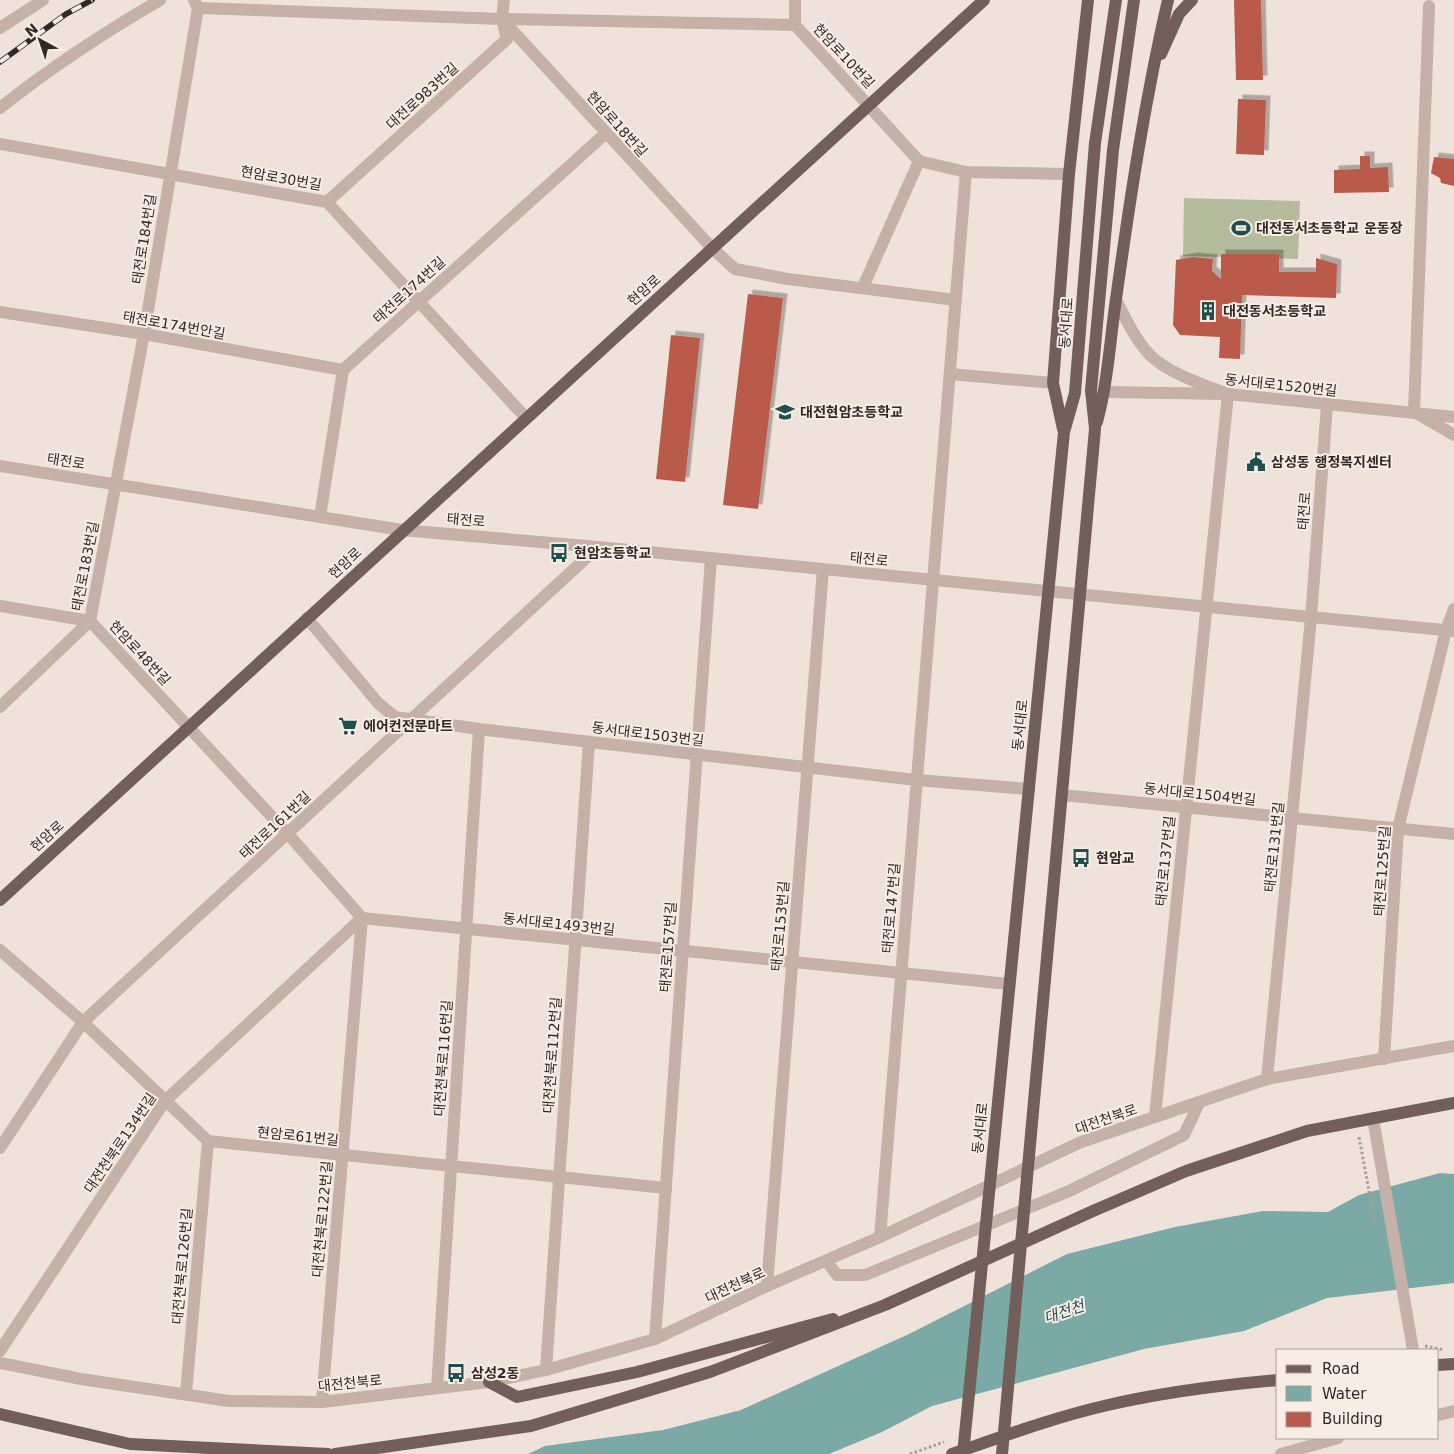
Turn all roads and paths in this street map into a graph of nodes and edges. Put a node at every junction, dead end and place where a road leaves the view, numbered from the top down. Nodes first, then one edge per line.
1 (43, 0) edge
2 (160, 0) edge
3 (504, 0) edge
4 (795, 0) edge
5 (984, 0) edge
6 (1088, 0) edge
7 (1116, 0) edge
8 (1134, 0) edge
9 (1168, 0) edge
10 (1192, 0) edge
11 (196, 4) edge
12 (1428, 6) dead end
13 (502, 19) junction
14 (794, 25) junction
15 (0, 28) edge
16 (1150, 79) junction
17 (869, 104) junction
18 (0, 108) edge
19 (605, 134) junction
20 (0, 144) edge
21 (919, 161) junction
22 (966, 172) junction
23 (170, 173) junction
24 (1069, 174) junction
25 (327, 202) junction
26 (712, 248) junction
27 (863, 287) junction
28 (956, 300) junction
29 (1116, 300) junction
30 (419, 301) junction
31 (0, 312) edge
32 (144, 334) junction
33 (343, 370) junction
34 (950, 374) junction
35 (1053, 383) junction
36 (1105, 392) junction
37 (1228, 394) junction
38 (1327, 405) junction
39 (1414, 412) junction
40 (1454, 416) edge
41 (526, 418) junction
42 (1095, 429) junction
43 (1064, 432) junction
44 (1454, 435) edge
45 (0, 466) edge
46 (116, 484) junction
47 (320, 517) junction
48 (402, 530) junction
49 (598, 546) junction
50 (711, 558) junction
51 (824, 570) junction
52 (932, 581) junction
53 (1048, 592) junction
54 (1080, 596) junction
55 (0, 606) edge
56 (1205, 608) junction
57 (1454, 609) edge
58 (308, 618) junction
59 (1311, 618) junction
60 (90, 621) junction
61 (1450, 631) edge
62 (0, 706) edge
63 (411, 720) junction
64 (189, 727) junction
65 (480, 729) junction
66 (589, 742) junction
67 (697, 754) junction
68 (808, 768) junction
69 (916, 780) junction
70 (1028, 789) junction
71 (1062, 794) junction
72 (1186, 809) junction
73 (1292, 819) junction
74 (1398, 829) junction
75 (288, 834) junction
76 (1454, 834) edge
77 (0, 900) edge
78 (362, 918) junction
79 (466, 929) junction
80 (575, 940) junction
81 (0, 950) edge
82 (682, 952) junction
83 (793, 963) junction
84 (901, 974) junction
85 (1009, 984) junction
86 (83, 1022) junction
87 (1454, 1046) edge
88 (1384, 1059) junction
89 (1267, 1079) junction
90 (164, 1102) junction
91 (1199, 1103) junction
92 (1454, 1103) edge
93 (1155, 1117) junction
94 (1373, 1118) junction
95 (1359, 1137) dead end
96 (208, 1141) junction
97 (1361, 1146) dead end
98 (0, 1148) edge
99 (343, 1155) junction
100 (451, 1166) junction
101 (1028, 1167) junction
102 (559, 1178) junction
103 (990, 1185) junction
104 (666, 1188) junction
105 (880, 1237) junction
106 (827, 1262) junction
107 (767, 1286) junction
108 (885, 1305) junction
109 (655, 1339) junction
110 (1413, 1349) edge
111 (0, 1351) edge
112 (0, 1363) edge
113 (1454, 1364) edge
114 (1439, 1365) edge
115 (546, 1370) junction
116 (1276, 1380) edge
117 (489, 1382) junction
118 (437, 1388) junction
119 (186, 1394) junction
120 (322, 1402) junction
121 (1454, 1412) edge
122 (0, 1414) edge
123 (1439, 1415) edge
124 (1334, 1439) edge
125 (328, 1454) edge
126 (335, 1454) edge
127 (952, 1454) edge
128 (963, 1454) edge
129 (1002, 1454) edge
130 (1281, 1454) edge

1 - 15 street
2 - 18 street
3 - 13 street, 대전로983번길
4 - 14 street
5 - 17 main road, 현암로
6 - 24 main road
7 - 43 main road, 동서대로
8 - 42 main road
9 - 16 main road
10 - 16 main road
11 - 13 street, 현암로10번길
11 - 23 street, 태전로184번길
12 - 39 street
13 - 14 street, 현암로10번길
13 - 19 street, 현암로18번길
13 - 25 street, 대전로983번길
14 - 17 street, 현암로10번길
16 - 29 main road
17 - 21 street
17 - 26 main road, 현암로
19 - 26 street, 현암로18번길
19 - 30 street, 태전로174번길
20 - 23 street, 현암로30번길
21 - 22 street
21 - 27 street
22 - 24 street
22 - 28 street
23 - 25 street, 현암로30번길
23 - 32 street, 태전로184번길
24 - 35 main road
25 - 30 street, 현암로30번길
26 - 27 street
26 - 41 main road, 현암로
27 - 28 street
28 - 34 street
29 - 36 main road
29 - 37 street
30 - 33 street, 태전로174번길
30 - 41 street, 현암로30번길
31 - 32 street, 태전로174번안길
32 - 33 street, 태전로174번안길
32 - 46 street, 태전로184번길
33 - 47 street
34 - 35 street
34 - 52 street
35 - 43 main road
36 - 37 street, 동서대로1520번길
36 - 42 main road
37 - 38 street, 동서대로1520번길
37 - 56 street
38 - 39 street, 동서대로1520번길
38 - 59 street, 태전로
39 - 40 street, 동서대로1520번길
39 - 44 street
41 - 48 main road, 현암로
42 - 54 main road
43 - 53 main road, 동서대로
45 - 46 street, 태전로
46 - 47 street, 태전로
46 - 60 street, 태전로183번길
47 - 48 street, 태전로
48 - 49 street, 태전로
48 - 58 main road, 현암로
49 - 50 street, 태전로
49 - 63 street, 태전로161번길
50 - 51 street, 태전로
50 - 67 street, 태전로157번길
51 - 52 street, 태전로
51 - 68 street, 태전로153번길
52 - 53 street, 태전로
52 - 69 street, 태전로147번길
53 - 54 street, 태전로
53 - 70 main road, 동서대로
54 - 56 street, 태전로
54 - 71 main road
55 - 60 street, 현암로48번길
56 - 59 street, 태전로
56 - 72 street, 태전로137번길
57 - 61 street, 태전로125번길
58 - 63 street, 동서대로1503번길
58 - 64 main road, 현암로
59 - 61 street, 태전로
59 - 73 street, 태전로131번길
60 - 62 street, 태전로183번길
60 - 64 street, 현암로48번길
61 - 74 street, 태전로125번길
63 - 65 street, 동서대로1503번길
63 - 75 street, 태전로161번길
64 - 75 street
64 - 77 main road, 현암로
65 - 66 street, 동서대로1503번길
65 - 79 street, 대전천북로116번길
66 - 67 street, 동서대로1503번길
66 - 80 street, 대전천북로112번길
67 - 68 street, 동서대로1503번길
67 - 82 street, 태전로157번길
68 - 69 street, 동서대로1503번길
68 - 83 street, 태전로153번길
69 - 70 street, 동서대로1503번길
69 - 84 street, 태전로147번길
70 - 85 main road, 동서대로
71 - 72 street, 동서대로1504번길
71 - 101 main road
72 - 73 street, 동서대로1504번길
72 - 93 street, 태전로137번길
73 - 74 street, 동서대로1504번길
73 - 89 street, 태전로131번길
74 - 76 street, 동서대로1504번길
74 - 88 street, 태전로125번길
75 - 78 street
75 - 86 street, 태전로161번길
78 - 79 street, 동서대로1493번길
78 - 90 street, 대전천북로134번길
78 - 99 street, 대전천북로122번길
79 - 80 street, 동서대로1493번길
79 - 100 street, 대전천북로116번길
80 - 82 street, 동서대로1493번길
80 - 102 street, 대전천북로112번길
81 - 86 street
82 - 83 street, 동서대로1493번길
82 - 104 street, 태전로157번길
83 - 84 street, 동서대로1493번길
83 - 107 street, 태전로153번길
84 - 85 street, 동서대로1493번길
84 - 105 street, 태전로147번길
85 - 103 main road, 동서대로
86 - 90 street
86 - 98 street, 태전로161번길
87 - 88 street, 대전천북로
88 - 89 street, 대전천북로
89 - 91 street, 대전천북로
90 - 96 street
90 - 111 street, 대전천북로134번길
91 - 93 street, 대전천북로
91 - 106 street
92 - 94 main road
93 - 101 street, 대전천북로
94 - 108 main road
94 - 110 street
95 - 97 path
96 - 99 street, 현암로61번길
96 - 119 street, 대전천북로126번길
99 - 100 street, 현암로61번길
99 - 120 street, 대전천북로122번길
100 - 102 street, 현암로61번길
100 - 118 street, 대전천북로116번길
101 - 103 street, 대전천북로
101 - 129 main road, bridge
102 - 104 street, 현암로61번길
102 - 115 street, 대전천북로112번길
103 - 105 street, 대전천북로
103 - 128 main road, 동서대로, bridge
104 - 109 street, 태전로157번길
105 - 106 street, 대전천북로
106 - 107 street, 대전천북로
107 - 109 street, 대전천북로
108 - 117 main road
108 - 126 main road
109 - 115 street, 대전천북로
112 - 119 street, 대전천북로
113 - 114 main road
115 - 117 street, 대전천북로
116 - 127 main road
117 - 118 street, 대전천북로
118 - 120 street, 대전천북로
119 - 120 street, 대전천북로
121 - 123 street
122 - 125 main road
124 - 130 street

